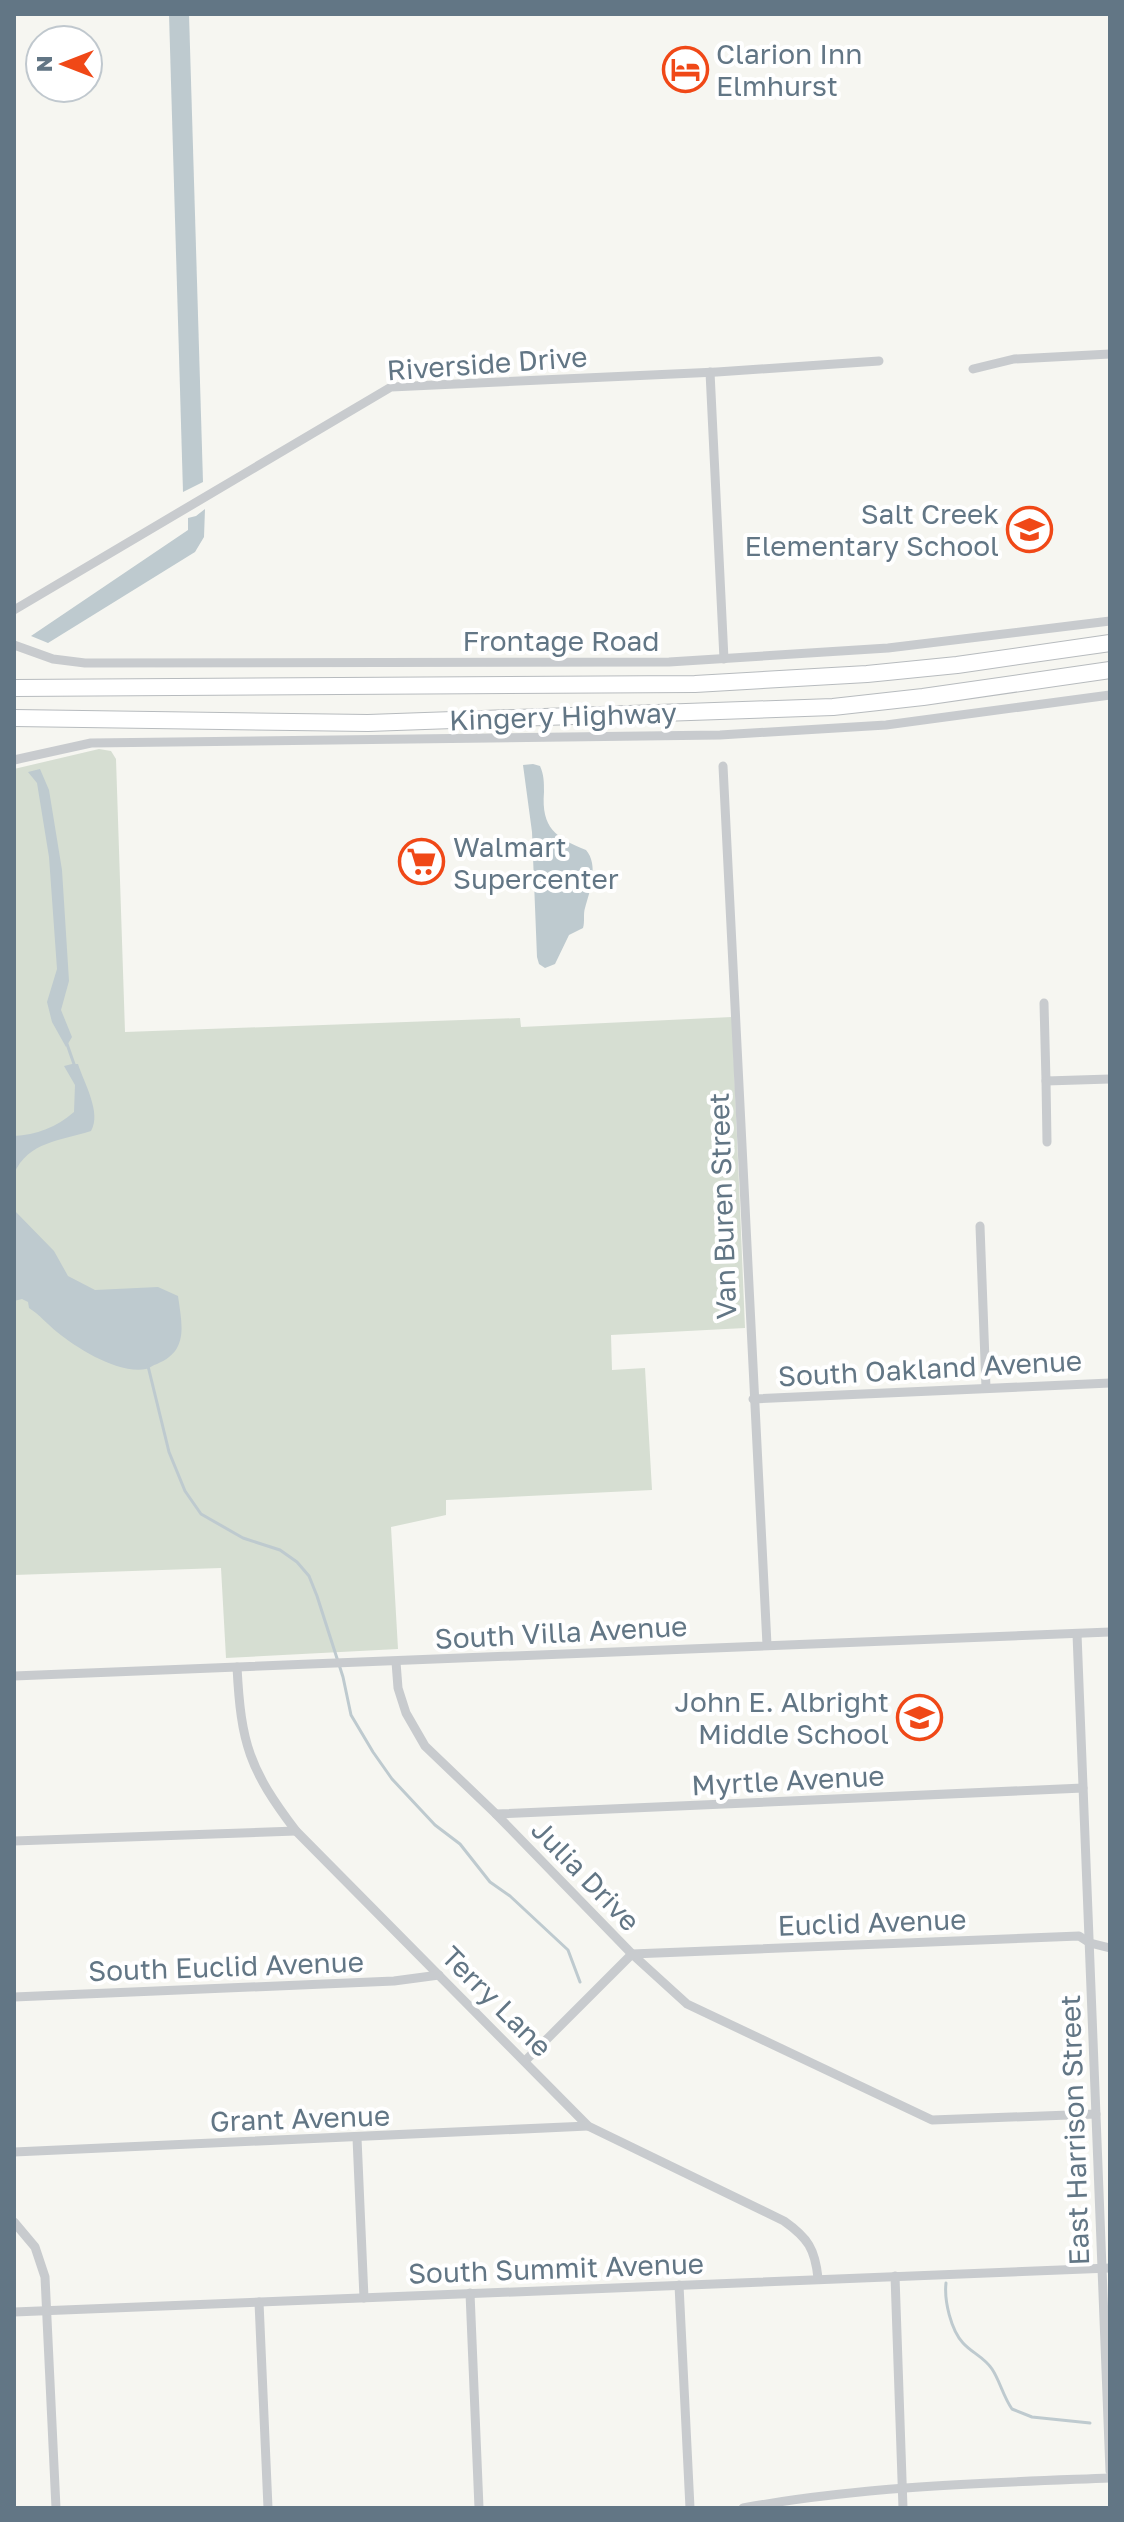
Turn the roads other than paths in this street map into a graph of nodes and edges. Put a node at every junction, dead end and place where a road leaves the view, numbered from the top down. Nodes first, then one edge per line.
1 (1110, 354) edge
2 (879, 361) dead end
3 (973, 369) dead end
4 (710, 372) junction
5 (14, 610) edge
6 (1110, 621) edge
7 (1110, 643) edge
8 (14, 645) edge
9 (724, 659) junction
10 (1110, 670) edge
11 (14, 688) edge
12 (1110, 695) edge
13 (14, 718) edge
14 (14, 760) edge
15 (723, 766) dead end
16 (1044, 1003) dead end
17 (1110, 1079) edge
18 (1046, 1081) junction
19 (1047, 1142) dead end
20 (980, 1226) dead end
21 (1110, 1383) edge
22 (986, 1388) junction
23 (753, 1399) junction
24 (1110, 1632) edge
25 (1077, 1634) junction
26 (767, 1645) junction
27 (396, 1662) junction
28 (237, 1667) junction
29 (14, 1676) edge
30 (1083, 1788) junction
31 (496, 1814) junction
32 (296, 1831) junction
33 (14, 1841) edge
34 (1090, 1943) junction
35 (1110, 1948) edge
36 (632, 1954) junction
37 (439, 1975) junction
38 (14, 1997) edge
39 (525, 2061) junction
40 (1096, 2114) junction
41 (588, 2126) junction
42 (357, 2138) junction
43 (14, 2152) edge
44 (14, 2222) edge
45 (1105, 2268) edge
46 (895, 2276) junction
47 (818, 2278) junction
48 (679, 2285) junction
49 (470, 2293) junction
50 (364, 2298) junction
51 (259, 2302) junction
52 (46, 2310) junction
53 (14, 2312) edge
54 (1110, 2471) edge
55 (1110, 2478) edge
56 (902, 2486) junction
57 (56, 2508) edge
58 (268, 2508) edge
59 (479, 2508) edge
60 (690, 2508) edge
61 (743, 2508) edge
62 (903, 2508) edge

1 - 3 street
2 - 4 street, Riverside Drive
4 - 5 street, Riverside Drive
4 - 9 street
6 - 9 street, Frontage Road
7 - 11 highway, Kingery Highway
8 - 9 street, Frontage Road
10 - 13 highway, Kingery Highway
12 - 14 street
15 - 23 street, Van Buren Street
16 - 18 street
17 - 18 street
18 - 19 street
20 - 22 street
21 - 22 street, South Oakland Avenue
22 - 23 street, South Oakland Avenue
23 - 26 street, Van Buren Street
24 - 25 street, South Villa Avenue
25 - 26 street, South Villa Avenue
25 - 30 street, East Harrison Street
26 - 27 street, South Villa Avenue
27 - 28 street, South Villa Avenue
27 - 31 street, Julia Drive
28 - 29 street, South Villa Avenue
28 - 32 street, Terry Lane
30 - 31 street, Myrtle Avenue
30 - 34 street, East Harrison Street
31 - 36 street, Julia Drive
32 - 33 street
32 - 37 street, Terry Lane
34 - 35 street, Euclid Avenue
34 - 36 street, Euclid Avenue
34 - 40 street, East Harrison Street
36 - 39 street
36 - 40 street, Julia Drive
37 - 38 street, South Euclid Avenue
37 - 39 street, Terry Lane
39 - 41 street, Terry Lane
40 - 45 street, East Harrison Street
41 - 42 street, Grant Avenue
41 - 47 street, Terry Lane
42 - 43 street, Grant Avenue
42 - 50 street
44 - 52 street
45 - 46 street, South Summit Avenue
45 - 54 street, East Harrison Street
46 - 47 street, South Summit Avenue
46 - 56 street
47 - 48 street, South Summit Avenue
48 - 49 street, South Summit Avenue
48 - 60 street
49 - 50 street, South Summit Avenue
49 - 59 street
50 - 51 street, South Summit Avenue
51 - 52 street, South Summit Avenue
51 - 58 street
52 - 53 street, South Summit Avenue
52 - 57 street
55 - 56 street
56 - 61 street
56 - 62 street

